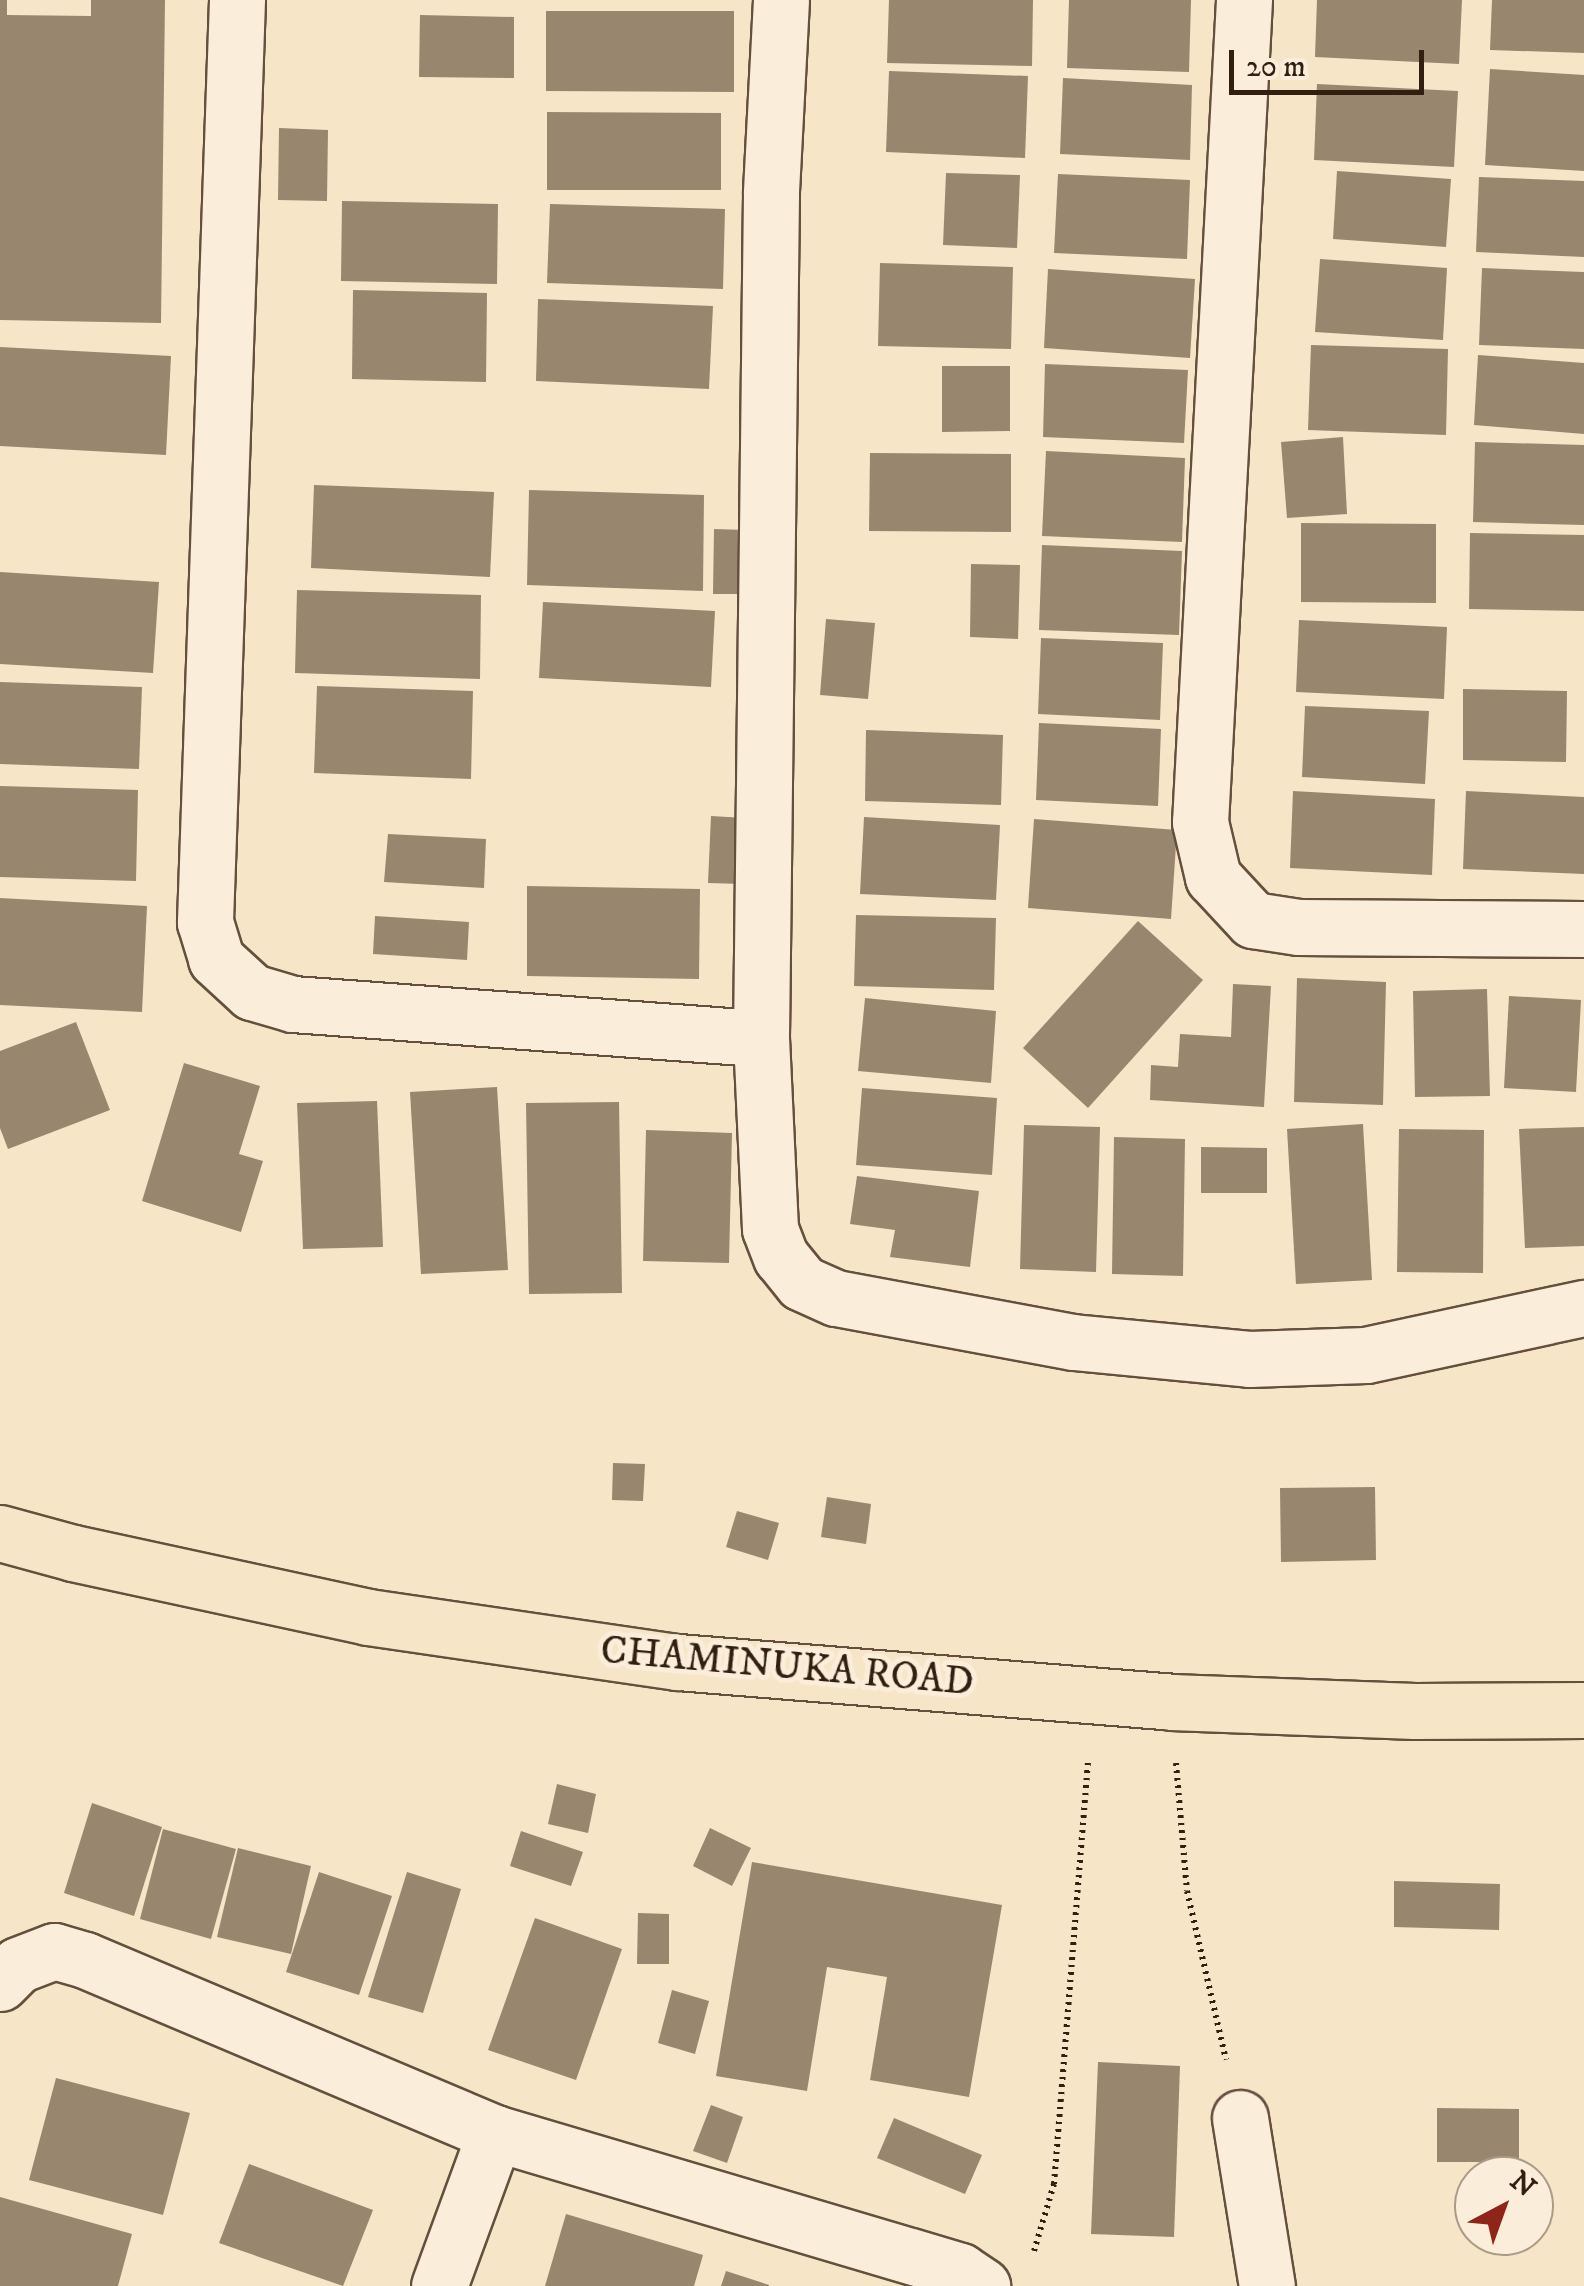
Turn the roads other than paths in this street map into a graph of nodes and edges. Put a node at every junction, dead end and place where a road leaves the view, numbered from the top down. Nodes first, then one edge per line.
1 (237, 0) edge
2 (781, 0) edge
3 (1244, 0) edge
4 (1584, 930) edge
5 (761, 1038) junction
6 (1584, 1308) edge
7 (0, 1533) edge
8 (1584, 1710) edge
9 (0, 1983) edge
10 (1240, 2118) road end
11 (494, 2133) junction
12 (1005, 2278) edge
13 (439, 2286) edge
14 (1268, 2286) edge

1 - 5 street
2 - 5 street
3 - 4 street
5 - 6 street
7 - 8 main road, CHAMINUKA ROAD
9 - 11 street
10 - 14 street
11 - 12 street
11 - 13 street

